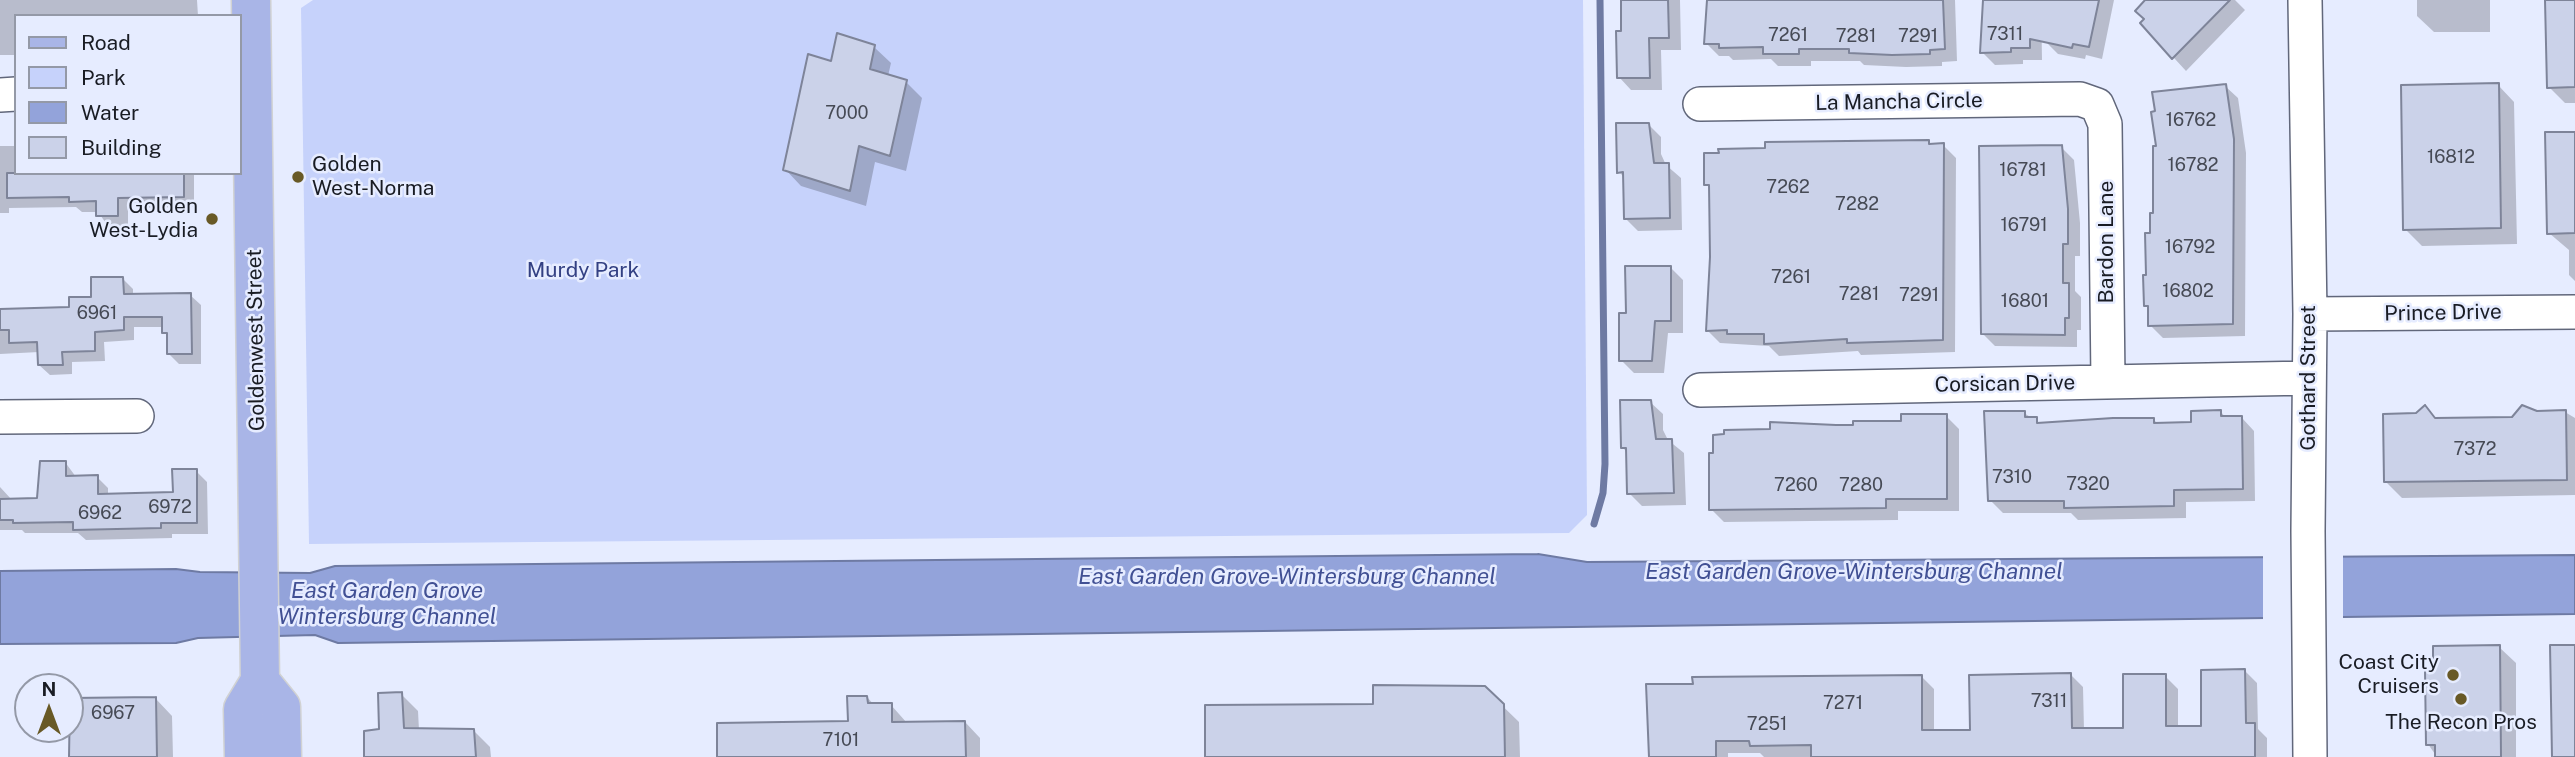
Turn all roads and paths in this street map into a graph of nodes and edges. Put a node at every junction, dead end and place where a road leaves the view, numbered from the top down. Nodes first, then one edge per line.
1 (251, 0) edge
2 (2305, 0) edge
3 (246, 90) edge
4 (1700, 104) dead end
5 (2097, 105) joint
6 (2575, 312) edge
7 (2310, 314) junction
8 (2309, 378) junction
9 (2108, 381) junction
10 (1700, 390) dead end
11 (137, 416) dead end
12 (0, 417) edge
13 (260, 681) junction
14 (244, 757) edge
15 (282, 757) edge
16 (2310, 757) edge

1 - 3 main road, Goldenwest Street
2 - 7 street, Gothard Street
3 - 13 main road, Goldenwest Street
4 - 5 street, La Mancha Circle
5 - 9 street, Bardon Lane
6 - 7 street, Prince Drive
7 - 8 street, Gothard Street
8 - 9 street, Corsican Drive
8 - 16 street, Gothard Street
9 - 10 street, Corsican Drive
11 - 12 street
13 - 14 main road
13 - 15 main road

